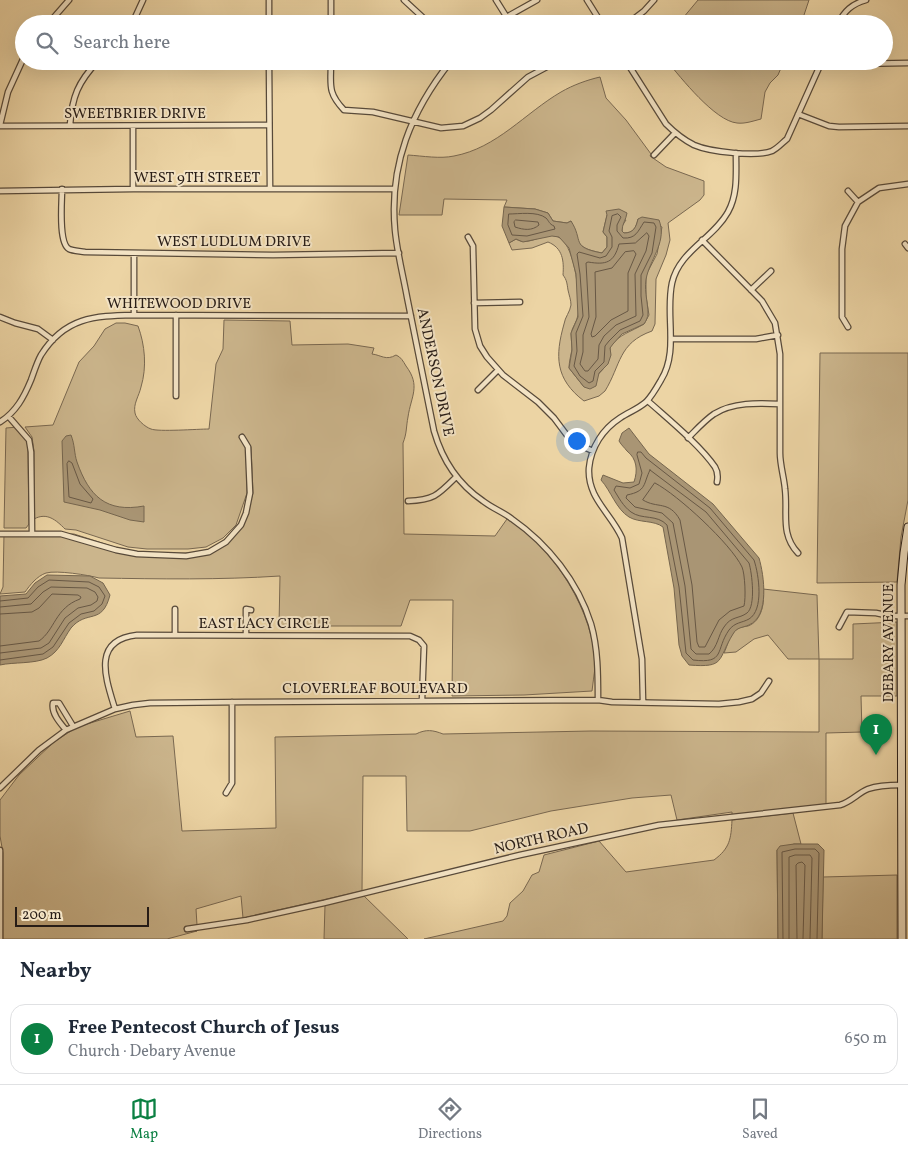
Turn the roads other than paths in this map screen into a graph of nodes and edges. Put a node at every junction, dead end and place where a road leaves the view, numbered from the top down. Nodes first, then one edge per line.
1 (69, 0) edge
2 (143, 0) edge
3 (269, 0) edge
4 (331, 0) edge
5 (404, 0) edge
6 (496, 0) edge
7 (537, 0) edge
8 (587, 0) edge
9 (654, 0) edge
10 (866, 0) edge
11 (56, 15) edge
12 (136, 15) edge
13 (269, 15) edge
14 (331, 15) edge
15 (420, 15) edge
16 (505, 15) edge
17 (508, 15) edge
18 (596, 15) edge
19 (639, 15) edge
20 (842, 15) edge
21 (893, 63) edge
22 (908, 63) edge
23 (18, 70) edge
24 (89, 70) edge
25 (269, 70) edge
26 (331, 70) edge
27 (444, 70) edge
28 (541, 70) edge
29 (632, 70) edge
30 (818, 70) edge
31 (798, 114) junction
32 (412, 121) junction
33 (70, 125) junction
34 (269, 125) junction
35 (0, 126) edge
36 (133, 126) junction
37 (908, 126) edge
38 (675, 133) junction
39 (736, 153) junction
40 (654, 155) dead end
41 (908, 184) edge
42 (133, 189) junction
43 (270, 189) junction
44 (62, 190) junction
45 (395, 190) junction
46 (0, 191) edge
47 (848, 191) dead end
48 (858, 202) junction
49 (468, 237) dead end
50 (702, 240) junction
51 (134, 252) junction
52 (399, 253) junction
53 (771, 270) dead end
54 (751, 290) junction
55 (520, 302) dead end
56 (474, 303) junction
57 (134, 315) junction
58 (176, 315) junction
59 (411, 316) junction
60 (0, 317) edge
61 (848, 327) dead end
62 (778, 335) junction
63 (671, 339) junction
64 (53, 340) junction
65 (498, 370) junction
66 (478, 390) dead end
67 (176, 396) dead end
68 (648, 401) junction
69 (780, 404) junction
70 (9, 417) junction
71 (0, 422) edge
72 (242, 438) dead end
73 (688, 438) junction
74 (593, 451) junction
75 (456, 478) junction
76 (717, 482) dead end
77 (408, 500) dead end
78 (908, 527) edge
79 (0, 534) edge
80 (32, 534) junction
81 (798, 553) dead end
82 (175, 609) dead end
83 (251, 610) dead end
84 (905, 616) edge
85 (840, 626) dead end
86 (175, 635) junction
87 (246, 635) junction
88 (769, 681) dead end
89 (422, 700) junction
90 (598, 700) junction
91 (232, 702) junction
92 (643, 702) junction
93 (115, 709) junction
94 (72, 726) junction
95 (66, 730) junction
96 (905, 785) edge
97 (0, 788) edge
98 (226, 793) dead end
99 (0, 850) edge
100 (187, 929) dead end
101 (0, 939) edge
102 (902, 939) edge

1 - 11 street
2 - 12 street
3 - 13 street
4 - 14 street
5 - 15 street
6 - 16 street
7 - 17 street
8 - 18 street
9 - 19 street
10 - 20 street
21 - 22 street
23 - 35 street
24 - 33 street
25 - 34 street
26 - 32 street
27 - 32 street, ANDERSON DRIVE
28 - 32 street
29 - 38 street
30 - 31 street
31 - 37 street
31 - 39 street
32 - 45 street, ANDERSON DRIVE
33 - 35 street, SWEETBRIER DRIVE
33 - 36 street, SWEETBRIER DRIVE
34 - 36 street, SWEETBRIER DRIVE
34 - 43 street
36 - 42 street
38 - 39 street
38 - 40 street
39 - 50 street
41 - 48 street
42 - 43 street, WEST 9TH STREET
42 - 44 street, WEST 9TH STREET
43 - 45 street, WEST 9TH STREET
44 - 46 street, WEST 9TH STREET
44 - 51 street, WEST LUDLUM DRIVE
45 - 52 street, ANDERSON DRIVE
47 - 48 street
48 - 61 street
49 - 56 street
50 - 54 street
50 - 63 street
51 - 52 street, WEST LUDLUM DRIVE
51 - 57 street
52 - 59 street, ANDERSON DRIVE
53 - 54 street
54 - 62 street
55 - 56 street
56 - 65 street
57 - 58 street, WHITEWOOD DRIVE
57 - 64 street, WHITEWOOD DRIVE
58 - 59 street, WHITEWOOD DRIVE
58 - 67 street
59 - 75 street, ANDERSON DRIVE
60 - 64 street
62 - 63 street
62 - 69 street
63 - 68 street
64 - 70 street, WHITEWOOD DRIVE
65 - 66 street
65 - 74 street
68 - 73 street
68 - 74 street
69 - 73 street
69 - 81 street
70 - 71 street, WHITEWOOD DRIVE
70 - 80 street
72 - 80 street
73 - 76 street
74 - 92 street
75 - 77 street
75 - 90 street, ANDERSON DRIVE
78 - 84 main road, DEBARY AVENUE
79 - 80 street
82 - 86 street
83 - 87 street
84 - 85 street
84 - 96 main road, DEBARY AVENUE
86 - 87 street, EAST LACY CIRCLE
86 - 93 street, EAST LACY CIRCLE
87 - 89 street, EAST LACY CIRCLE
88 - 92 street, CLOVERLEAF BOULEVARD
89 - 90 street, CLOVERLEAF BOULEVARD
89 - 91 street, CLOVERLEAF BOULEVARD
90 - 92 street, CLOVERLEAF BOULEVARD
91 - 93 street, CLOVERLEAF BOULEVARD
91 - 98 street
93 - 94 street, CLOVERLEAF BOULEVARD
94 - 95 street, CLOVERLEAF BOULEVARD
94 - 95 street
95 - 97 street, CLOVERLEAF BOULEVARD
96 - 100 street, NORTH ROAD
96 - 102 main road, DEBARY AVENUE
99 - 101 street

